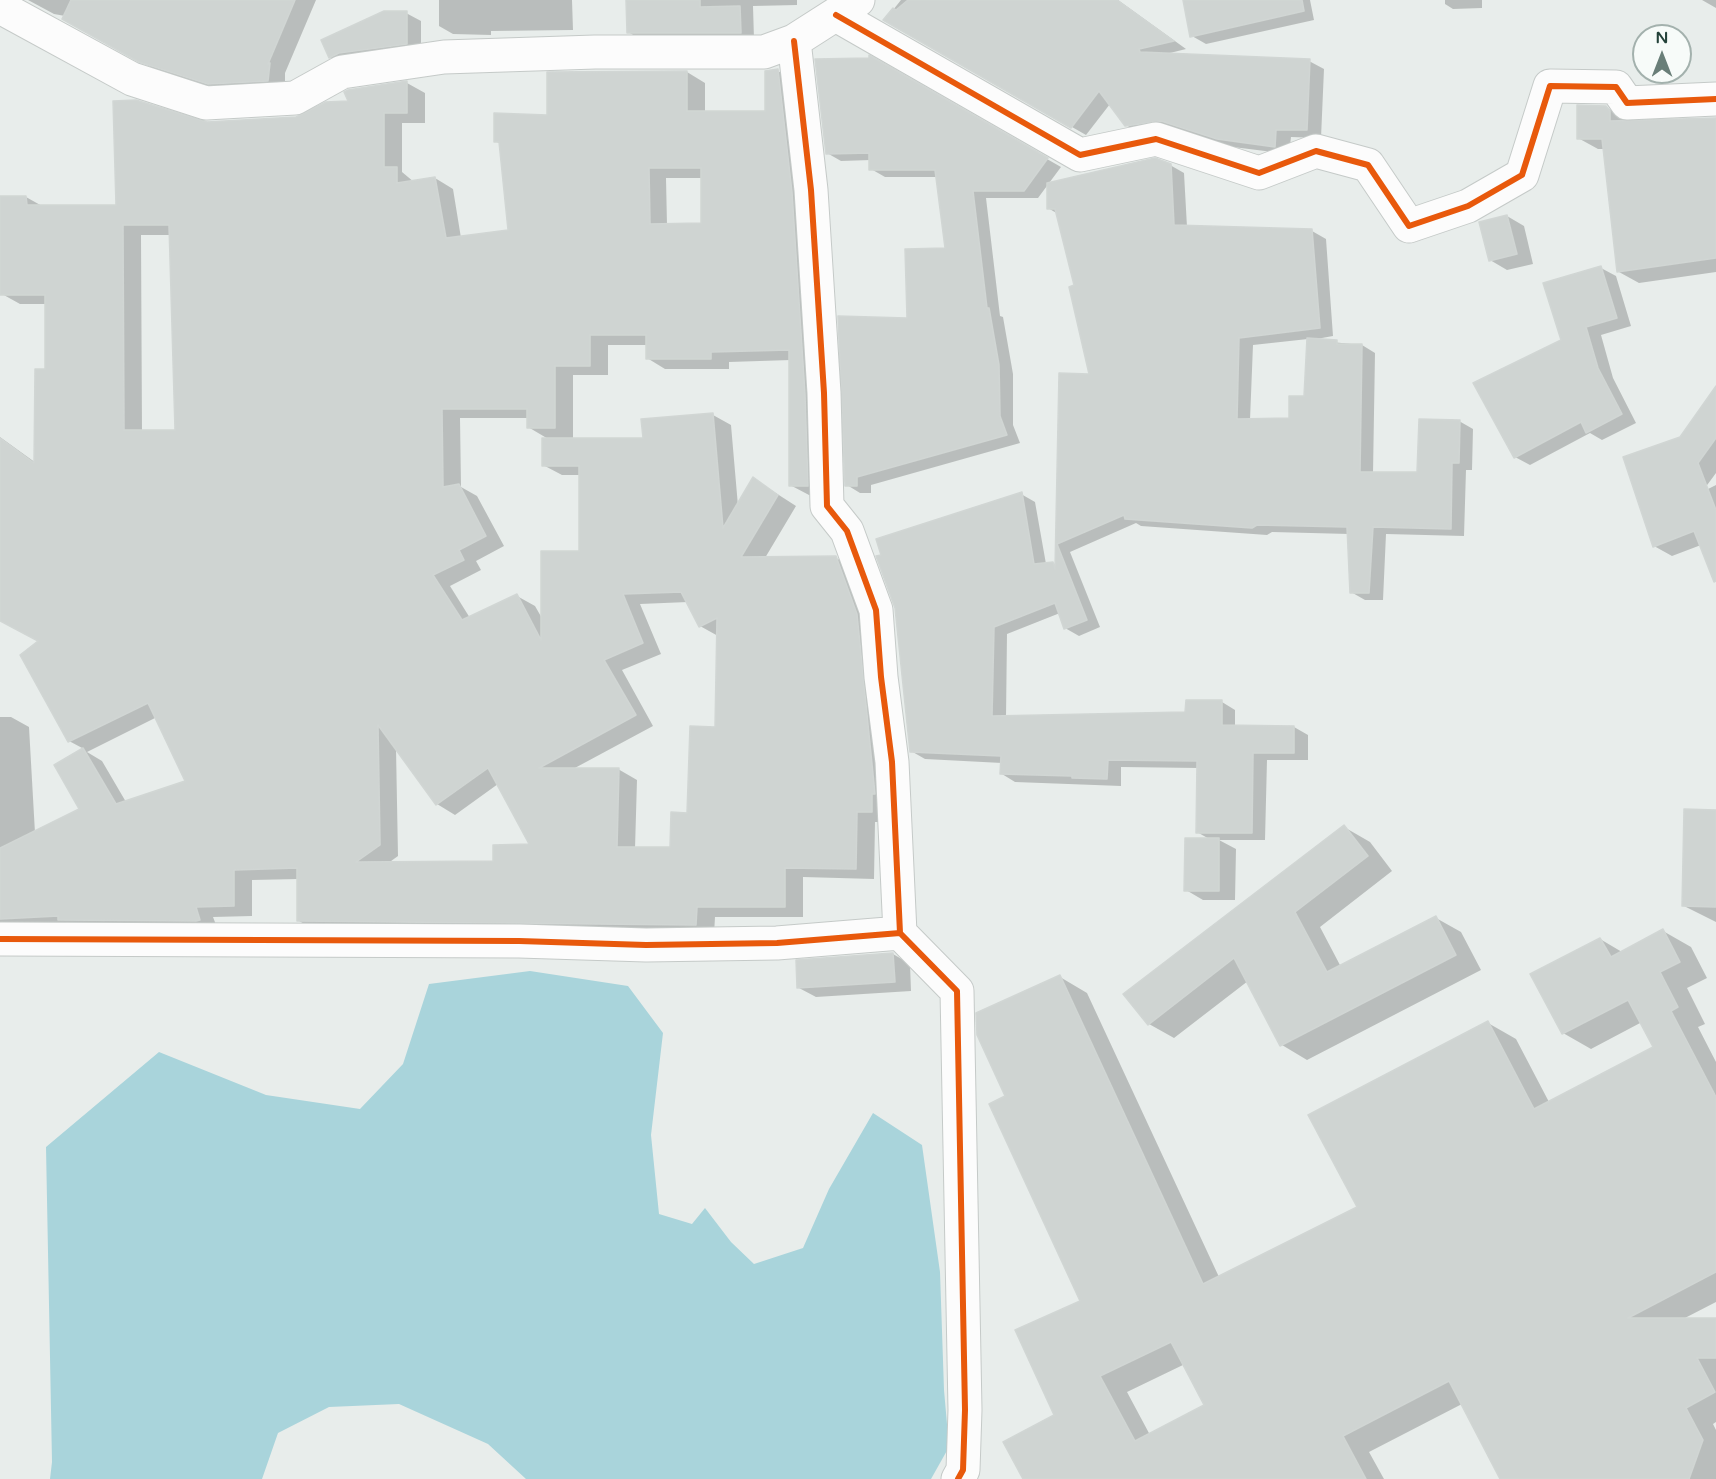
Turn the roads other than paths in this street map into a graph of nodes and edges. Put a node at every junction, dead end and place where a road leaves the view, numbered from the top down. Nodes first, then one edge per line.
1 (0, 6) edge
2 (847, 8) edge
3 (794, 41) junction
4 (1716, 99) edge
5 (900, 933) junction
6 (0, 939) edge
7 (958, 1479) edge

1 - 3 street
2 - 3 street
2 - 4 street
3 - 5 street
5 - 6 street
5 - 7 street

